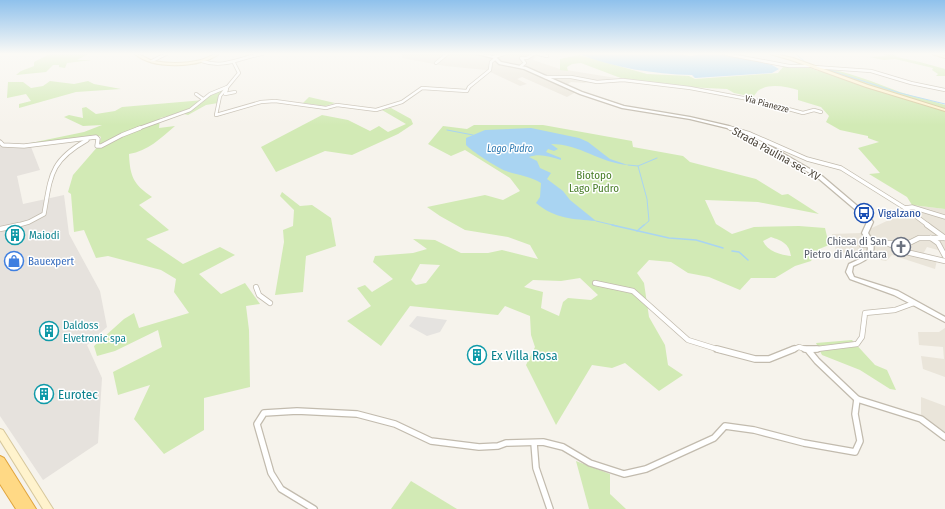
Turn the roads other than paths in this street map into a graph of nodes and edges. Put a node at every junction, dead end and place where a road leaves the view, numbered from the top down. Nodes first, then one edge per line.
1 (235, 78) edge
2 (480, 78) edge
3 (547, 78) edge
4 (565, 78) edge
5 (842, 78) edge
6 (891, 78) edge
7 (227, 87) junction
8 (945, 90) edge
9 (235, 92) dead end
10 (196, 94) dead end
11 (204, 99) junction
12 (945, 110) edge
13 (821, 112) dead end
14 (728, 128) junction
15 (97, 139) junction
16 (0, 142) edge
17 (905, 208) junction
18 (945, 217) edge
19 (928, 226) junction
20 (0, 229) edge
21 (928, 237) junction
22 (945, 238) edge
23 (887, 243) junction
24 (872, 244) junction
25 (862, 245) dead end
26 (945, 256) edge
27 (945, 261) edge
28 (595, 282) dead end
29 (256, 287) dead end
30 (270, 303) dead end
31 (914, 304) junction
32 (945, 320) edge
33 (808, 350) junction
34 (857, 399) junction
35 (0, 433) edge
36 (945, 437) edge
37 (534, 443) junction
38 (0, 462) edge
39 (0, 475) edge
40 (22, 509) edge
41 (30, 509) edge
42 (48, 509) edge
43 (314, 509) edge
44 (550, 509) edge

1 - 7 street
2 - 7 street
3 - 14 street, Strada Paulina sec. XV
4 - 13 street, Via Pianezze
5 - 12 main road
6 - 8 street
7 - 9 street
7 - 11 street
10 - 11 street
11 - 15 street
14 - 17 street
14 - 24 street, Strada Paulina sec. XV
15 - 16 street
15 - 20 street
17 - 18 street
17 - 19 street
19 - 21 street
19 - 22 street
21 - 22 street
21 - 23 street
21 - 26 street
23 - 24 street
23 - 27 street
24 - 25 street
24 - 31 street
28 - 33 street
29 - 30 street
31 - 32 street
31 - 33 street
33 - 34 street
34 - 36 street
34 - 37 street
35 - 42 main road
37 - 43 street
37 - 44 street
38 - 41 highway
39 - 40 highway

